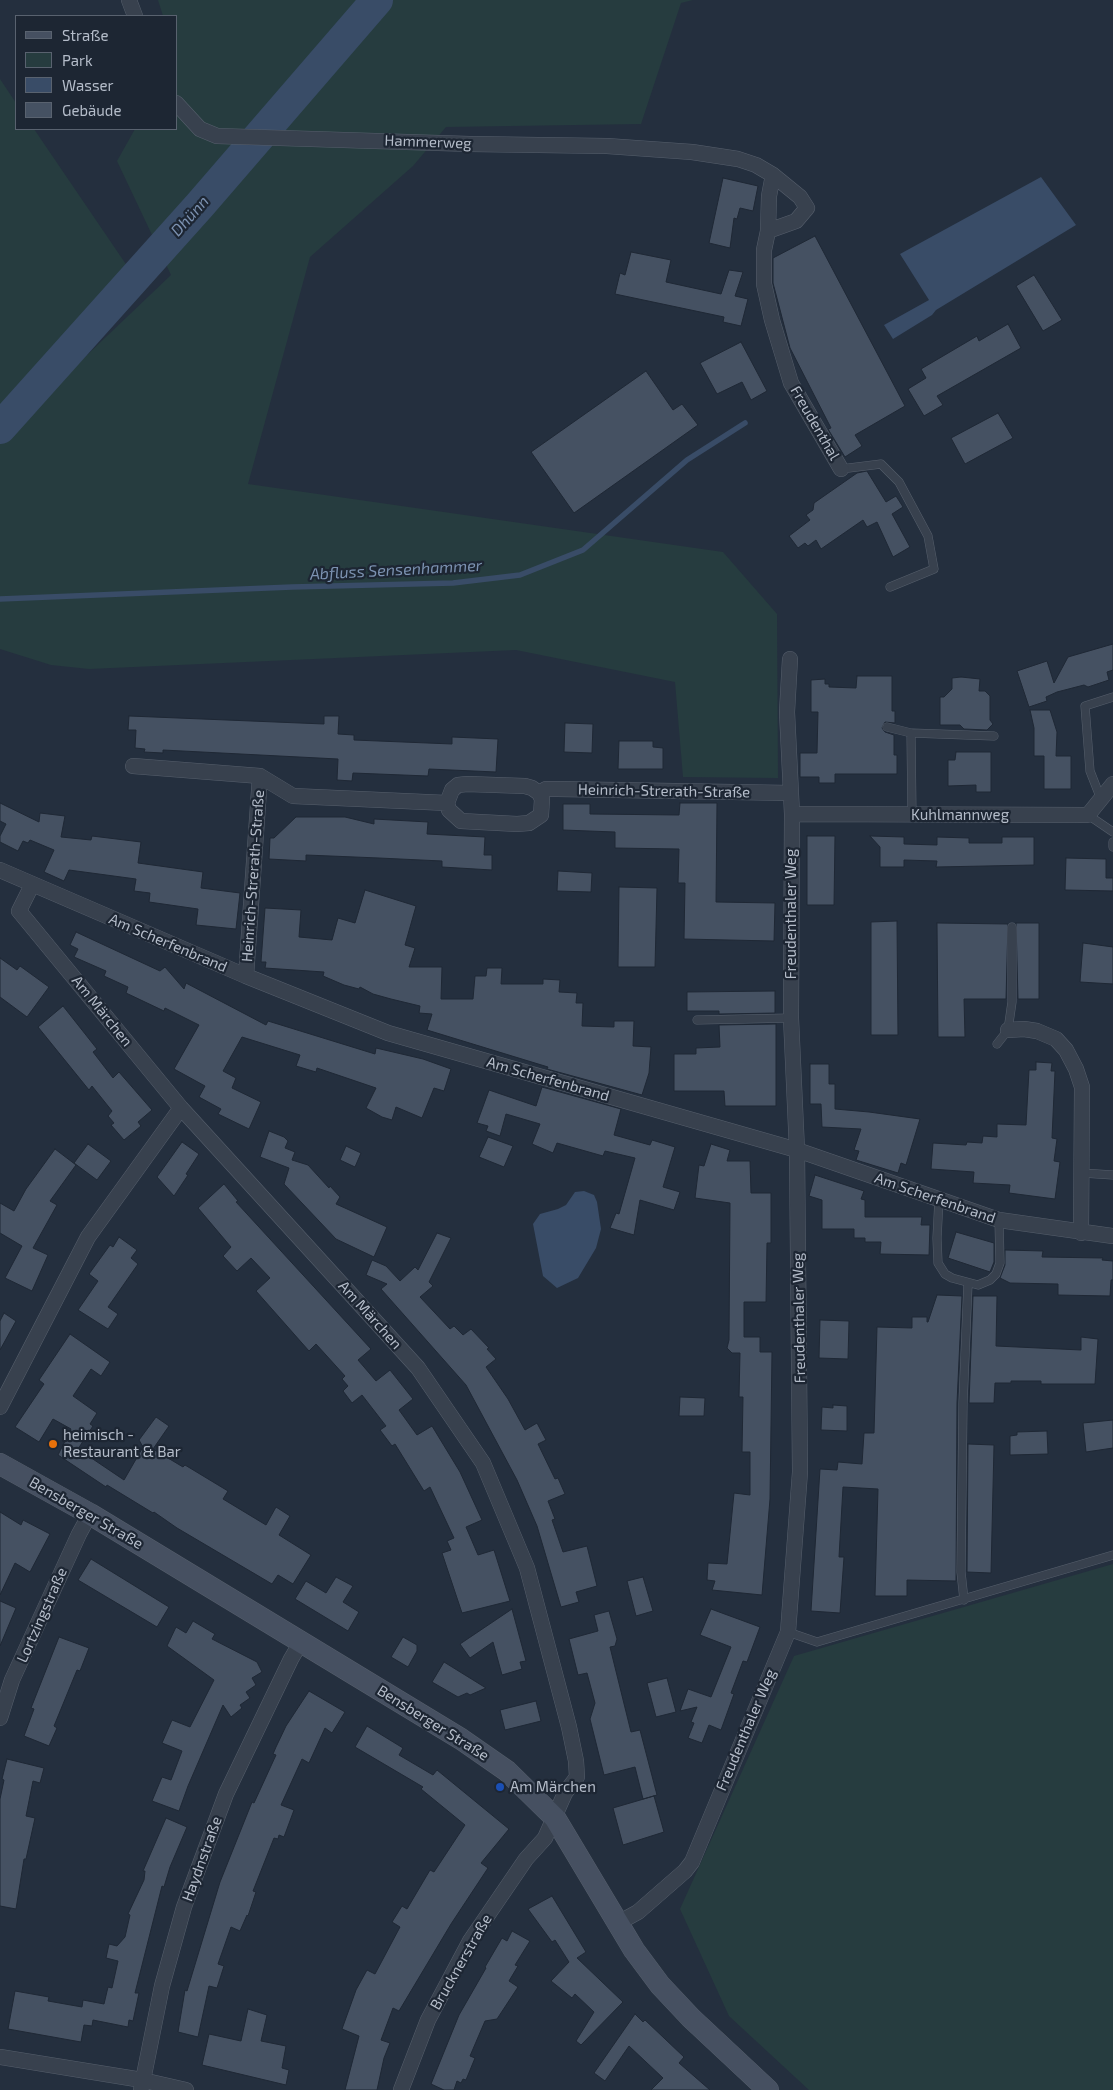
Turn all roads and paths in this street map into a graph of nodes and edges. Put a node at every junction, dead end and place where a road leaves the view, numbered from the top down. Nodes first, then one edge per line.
1 (129, 0) edge
2 (135, 15) edge
3 (178, 105) edge
4 (773, 175) junction
5 (768, 231) junction
6 (841, 469) joint
7 (890, 587) dead end
8 (790, 659) dead end
9 (1113, 697) edge
10 (887, 727) dead end
11 (911, 734) junction
12 (994, 736) dead end
13 (133, 766) dead end
14 (260, 776) junction
15 (1113, 784) edge
16 (539, 793) junction
17 (791, 793) junction
18 (1101, 799) junction
19 (447, 803) junction
20 (792, 814) junction
21 (912, 815) junction
22 (1088, 815) junction
23 (1113, 832) edge
24 (1113, 842) edge
25 (1113, 847) edge
26 (0, 870) edge
27 (32, 885) junction
28 (1012, 927) dead end
29 (246, 976) junction
30 (791, 1018) junction
31 (698, 1020) dead end
32 (1008, 1030) junction
33 (997, 1044) dead end
34 (181, 1108) junction
35 (797, 1150) junction
36 (1082, 1173) junction
37 (1113, 1175) edge
38 (939, 1199) junction
39 (999, 1220) junction
40 (1081, 1233) junction
41 (1113, 1236) edge
42 (968, 1283) junction
43 (0, 1406) edge
44 (0, 1464) edge
45 (90, 1514) junction
46 (1113, 1555) edge
47 (964, 1600) junction
48 (788, 1632) junction
49 (301, 1642) junction
50 (0, 1718) edge
51 (555, 1818) junction
52 (618, 1923) junction
53 (0, 2057) edge
54 (141, 2085) edge
55 (186, 2090) edge
56 (401, 2090) edge
57 (768, 2090) edge

1 - 2 street
3 - 4 street, Hammerweg
4 - 5 street, Freudenthal
4 - 5 street
5 - 6 street, Freudenthal
6 - 7 lane, Freudenthal
8 - 17 street, Freudenthaler Weg
9 - 18 lane
10 - 11 lane
11 - 12 lane
11 - 21 lane
13 - 14 street, Heinrich-Strerath-Straße
14 - 19 street, Heinrich-Strerath-Straße
14 - 29 street, Heinrich-Strerath-Straße
15 - 18 street
16 - 17 street, Heinrich-Strerath-Straße
16 - 19 street, Heinrich-Strerath-Straße
16 - 19 street
17 - 20 street, Freudenthaler Weg
18 - 22 street
20 - 21 street, Kuhlmannweg
20 - 30 street, Freudenthaler Weg
21 - 22 street, Kuhlmannweg
22 - 23 lane
24 - 25 lane
26 - 27 street, Am Scherfenbrand
27 - 29 street, Am Scherfenbrand
27 - 34 street, Am Märchen
28 - 32 lane
29 - 35 street, Am Scherfenbrand
30 - 31 lane
30 - 35 street, Freudenthaler Weg
32 - 33 lane
32 - 36 street
34 - 43 street
34 - 51 street, Am Märchen
35 - 38 street, Am Scherfenbrand
35 - 48 street, Freudenthaler Weg
36 - 37 lane
36 - 40 street
38 - 39 street, Am Scherfenbrand
38 - 42 lane
39 - 40 street, Am Scherfenbrand
39 - 42 lane
40 - 41 street, Am Scherfenbrand
42 - 47 lane
44 - 45 main road, Bensberger Straße
45 - 49 main road, Bensberger Straße
45 - 50 street, Lortzingstraße
46 - 47 lane
47 - 48 lane
48 - 52 street, Freudenthaler Weg
49 - 51 main road, Bensberger Straße
49 - 54 street, Haydnstraße
51 - 52 main road, Bensberger Straße
51 - 56 street, Brucknerstraße
52 - 57 main road, Bensberger Straße
53 - 54 street
54 - 55 street

